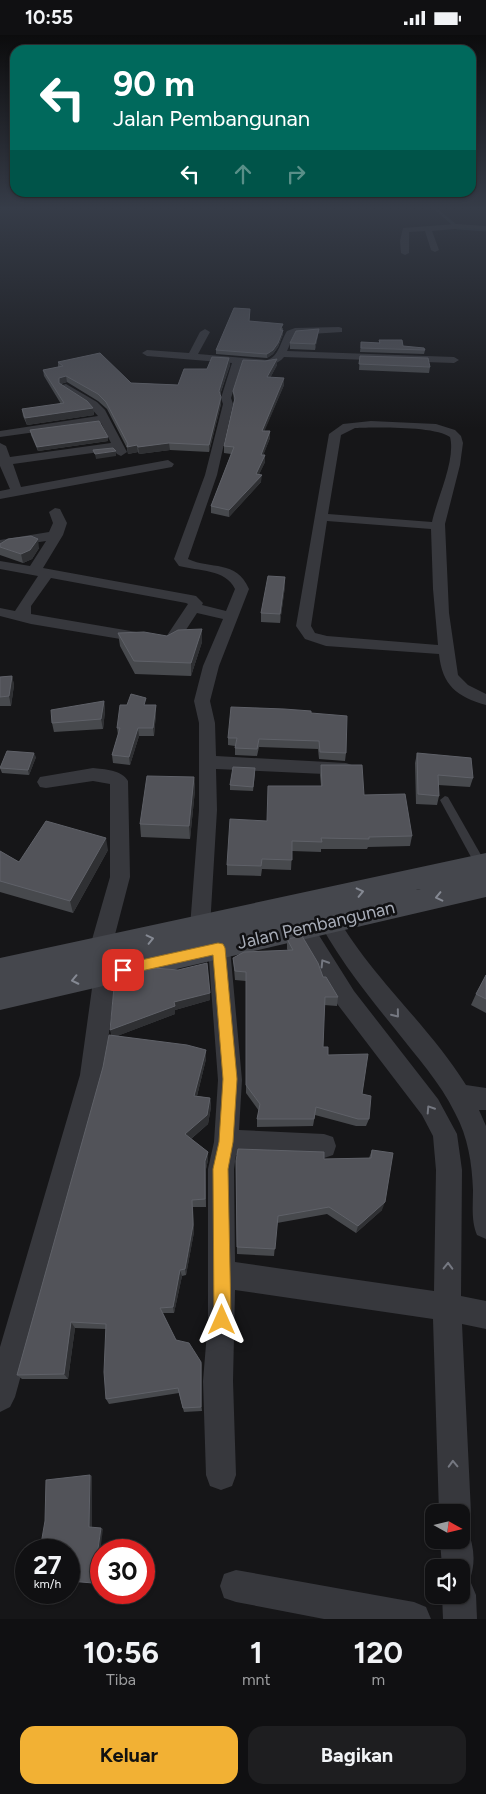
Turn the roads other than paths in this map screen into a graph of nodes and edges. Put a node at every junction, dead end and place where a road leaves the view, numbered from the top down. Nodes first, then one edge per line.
1 (339, 330) dead end
2 (205, 332) dead end
3 (146, 353) dead end
4 (281, 354) junction
5 (192, 355) junction
6 (238, 360) junction
7 (454, 360) dead end
8 (66, 387) edge
9 (103, 419) junction
10 (0, 434) edge
11 (0, 446) edge
12 (3, 462) edge
13 (168, 464) dead end
14 (17, 492) junction
15 (0, 495) edge
16 (55, 512) dead end
17 (322, 517) junction
18 (438, 526) junction
19 (56, 535) junction
20 (0, 544) edge
21 (0, 565) edge
22 (40, 573) junction
23 (193, 608) junction
24 (0, 613) edge
25 (230, 616) junction
26 (24, 617) junction
27 (447, 650) junction
28 (486, 700) edge
29 (208, 762) junction
30 (356, 769) edge
31 (46, 782) dead end
32 (445, 800) dead end
33 (484, 872) edge
34 (311, 915) junction
35 (209, 938) junction
36 (103, 962) junction
37 (0, 971) edge
38 (372, 985) junction
39 (0, 996) edge
40 (346, 998) junction
41 (460, 1096) junction
42 (486, 1099) edge
43 (226, 1142) junction
44 (324, 1145) dead end
45 (486, 1226) edge
46 (222, 1274) junction
47 (447, 1307) junction
48 (486, 1315) edge
49 (0, 1397) edge
50 (221, 1475) dead end
51 (455, 1504) edge
52 (236, 1587) dead end
53 (459, 1604) edge
54 (414, 1619) edge
55 (460, 1619) edge

1 - 4 street
2 - 5 street
3 - 5 street
4 - 6 street
4 - 7 street
5 - 6 street
6 - 25 street
8 - 9 street
9 - 10 street
9 - 12 street
11 - 12 street
12 - 14 street
13 - 14 street
14 - 15 street
16 - 19 street
17 - 18 street
17 - 18 street
17 - 27 street
18 - 27 street
19 - 20 street
19 - 22 street
21 - 22 street
22 - 23 street
22 - 26 street
23 - 25 street
23 - 26 street
24 - 26 street
25 - 29 street
27 - 28 street
29 - 30 street
29 - 35 street
31 - 36 street
32 - 33 lane
33 - 34 main road, Jalan Pembangunan
34 - 35 main road, Jalan Pembangunan
34 - 38 street
40 -> 34 street
35 - 36 main road, Jalan Pembangunan
35 - 43 street
36 - 37 main road, Jalan Pembangunan
36 -> 39 main road, Jalan Pembangunan
36 - 49 street
38 - 40 street
38 -> 41 street
47 -> 40 street
41 - 42 street
41 - 45 street
43 - 44 street
43 - 46 street
46 - 47 street
46 - 50 street
47 - 48 street
51 -> 47 street
52 - 54 street
53 - 55 street

